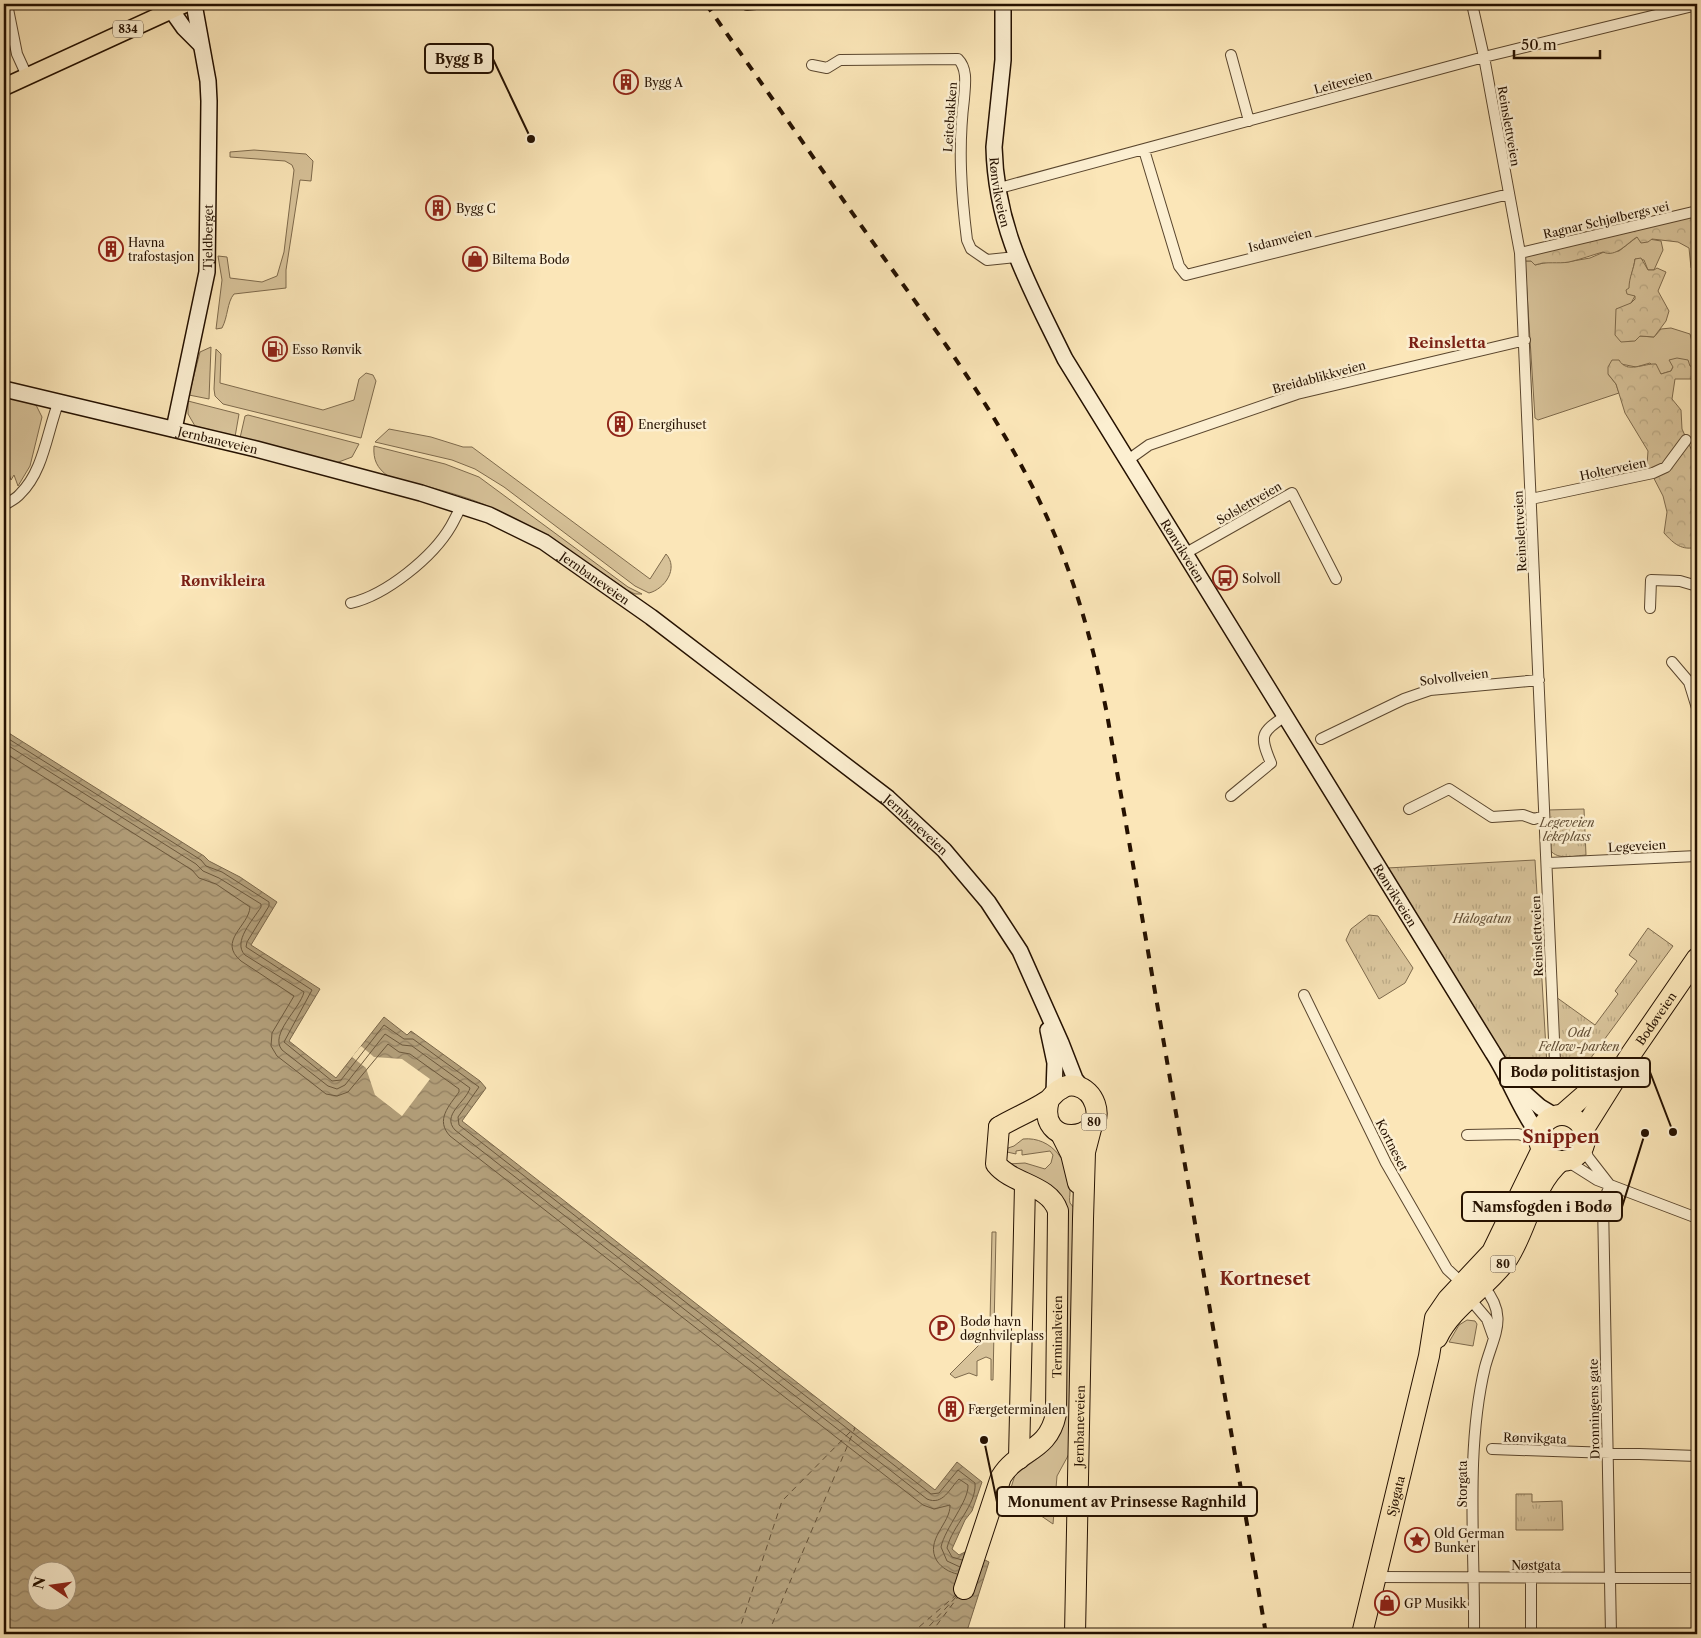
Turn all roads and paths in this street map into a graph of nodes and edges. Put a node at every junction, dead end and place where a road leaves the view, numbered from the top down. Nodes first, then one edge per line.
1 (7, 4) edge
2 (194, 4) edge
3 (1003, 4) edge
4 (1472, 4) edge
5 (171, 5) edge
6 (1697, 5) edge
7 (200, 44) junction
8 (1231, 55) dead end
9 (1484, 56) junction
10 (812, 65) dead end
11 (27, 76) junction
12 (4, 87) edge
13 (1249, 121) junction
14 (1144, 150) junction
15 (996, 189) junction
16 (1509, 194) junction
17 (1697, 211) edge
18 (1520, 253) junction
19 (1016, 257) junction
20 (1524, 340) junction
21 (4, 389) edge
22 (59, 401) junction
23 (174, 429) junction
24 (1686, 440) dead end
25 (1128, 460) junction
26 (1531, 499) junction
27 (4, 505) edge
28 (462, 505) junction
29 (1186, 553) junction
30 (1336, 579) dead end
31 (1697, 586) edge
32 (351, 603) dead end
33 (1650, 608) dead end
34 (1672, 662) dead end
35 (1540, 680) junction
36 (1697, 708) edge
37 (1285, 716) junction
38 (1321, 739) dead end
39 (1231, 796) dead end
40 (1409, 809) dead end
41 (1544, 816) junction
42 (1697, 856) edge
43 (1548, 863) junction
44 (1697, 958) edge
45 (1304, 995) dead end
46 (1041, 1002) junction
47 (1631, 1054) junction
48 (1555, 1062) dead end
49 (1510, 1081) junction
50 (1082, 1088) junction
51 (1051, 1097) junction
52 (1559, 1115) junction
53 (1092, 1125) junction
54 (999, 1127) junction
55 (1058, 1132) junction
56 (1467, 1135) dead end
57 (1584, 1137) junction
58 (1540, 1141) junction
59 (1564, 1161) junction
60 (1025, 1184) junction
61 (1610, 1185) junction
62 (1697, 1218) edge
63 (1083, 1219) junction
64 (1472, 1289) junction
65 (1493, 1336) junction
66 (1492, 1449) dead end
67 (1607, 1453) junction
68 (1697, 1456) edge
69 (1019, 1459) junction
70 (1375, 1576) junction
71 (1474, 1578) junction
72 (1531, 1578) junction
73 (1610, 1578) junction
74 (1697, 1578) edge
75 (964, 1589) dead end
76 (1075, 1634) edge
77 (1362, 1634) edge
78 (1474, 1634) edge
79 (1531, 1634) edge
80 (1611, 1634) edge

1 - 11 street
2 - 7 street, Tjeldberget
3 - 15 street, Rønvikveien
4 - 9 street, Reinslettveien
5 - 7 street
5 - 11 main road, 834
6 - 9 street, Leiteveien
7 - 23 street, Tjeldberget
8 - 13 street
9 - 13 street, Leiteveien
9 - 16 street, Reinslettveien
10 - 19 street, Leitebakken
11 - 12 main road, 834
13 - 14 street, Leiteveien
14 - 15 street, Leiteveien
14 - 16 street, Isdamveien
15 - 19 street, Rønvikveien
16 - 18 street, Reinslettveien
17 - 18 street, Ragnar Schjølbergs vei
18 - 20 street, Reinslettveien
19 - 25 street, Rønvikveien
20 - 25 street, Breidablikkveien
20 - 26 street, Reinslettveien
21 - 22 street, Jernbaneveien
22 - 23 street, Jernbaneveien
22 - 27 street
23 - 28 street, Jernbaneveien
24 - 26 street, Holterveien
25 - 29 street, Rønvikveien
26 - 35 street, Reinslettveien
28 - 32 street
28 - 46 street, Jernbaneveien
29 - 30 street, Solslettveien
29 - 37 street, Rønvikveien
31 - 33 street
34 - 36 street
35 - 38 street, Solvollveien
35 - 41 street, Reinslettveien
37 - 39 street
37 - 49 street, Rønvikveien
40 - 41 street
41 - 43 street, Reinslettveien
42 - 43 street, Legeveien
43 - 48 street, Reinslettveien
44 - 47 highway, Bodøveien / 80
45 - 64 street, Kortneset
46 - 50 street, Jernbaneveien
46 - 51 street, Jernbaneveien
47 - 52 highway, Bodøveien / 80
47 - 57 highway, Bodøveien / 80
49 - 52 street, Rønvikveien
49 - 58 street, Rønvikveien
50 - 51 highway
50 - 53 highway, Jernbaneveien / 80
51 - 54 highway
51 - 55 highway, Jernbaneveien / 80
52 - 57 highway
52 - 58 highway, 80
53 - 55 highway, 80
53 - 63 highway, Jernbaneveien / 80
54 - 55 highway, 80
54 - 60 highway, Terminalveien
55 - 63 highway, Jernbaneveien / 80
56 - 58 street
57 - 59 highway, 80
57 - 61 street
58 - 59 highway
58 - 64 highway, Sjøgata / 80
59 - 61 street
59 - 64 highway, Sjøgata / 80
60 - 69 highway
60 - 69 highway, Terminalveien
61 - 62 street
61 - 67 street, Dronningens gate
63 - 76 highway, Jernbaneveien / 80
64 - 65 street
64 - 65 street, Storgata
64 - 70 highway, Sjøgata / 80
65 - 71 street, Storgata
66 - 67 street, Rønvikgata
67 - 68 street, Rønvikgata
67 - 73 street, Dronningens gate
69 - 75 highway, Terminalveien
70 - 71 street, Nøstgata
70 - 77 highway, Sjøgata / 80
71 - 72 street, Nøstgata
71 - 78 street, Storgata
72 - 73 street, Nøstgata
72 - 79 street
73 - 74 street, Nøstgata
73 - 80 street, Dronningens gate

